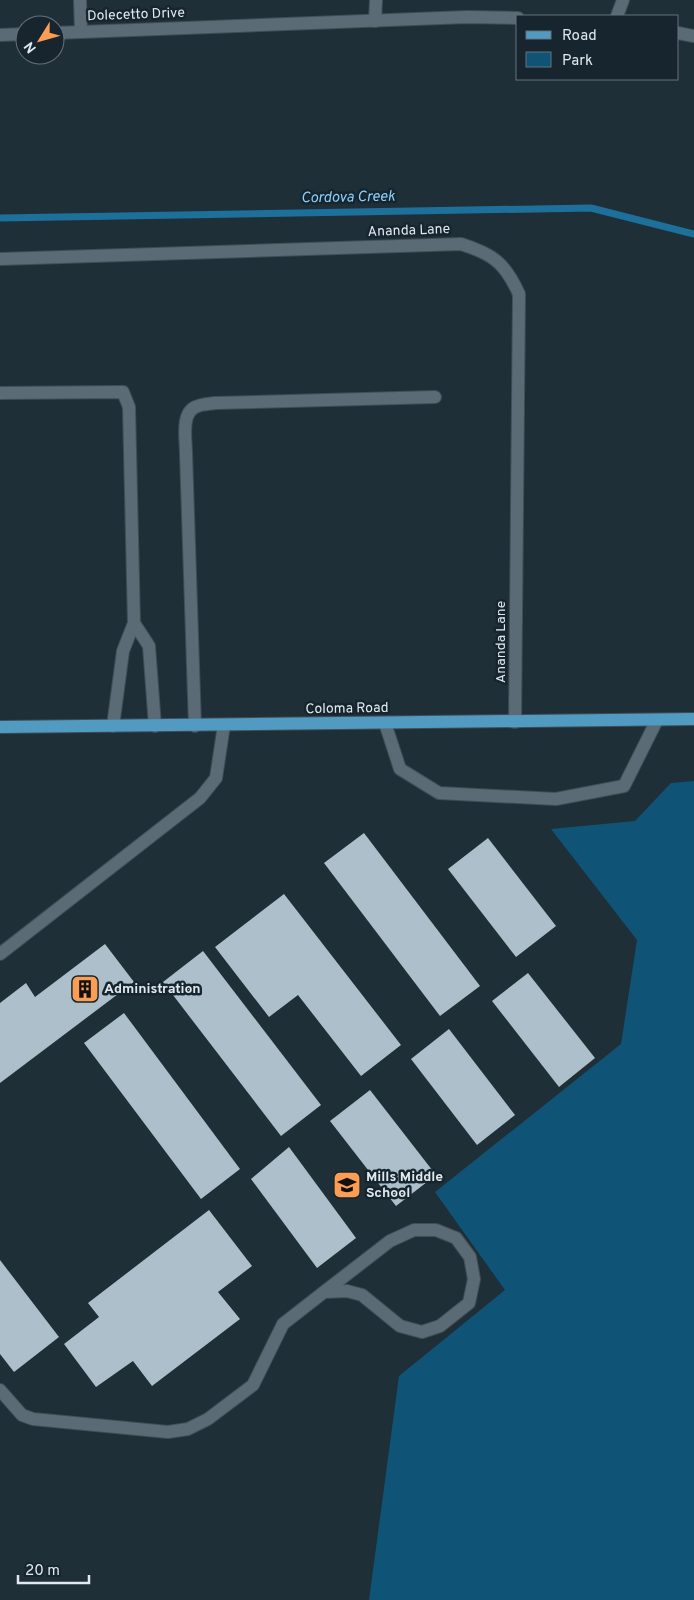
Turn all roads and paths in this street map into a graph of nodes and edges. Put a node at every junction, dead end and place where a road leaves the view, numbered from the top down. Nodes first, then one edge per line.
1 (80, 0) edge
2 (376, 0) edge
3 (622, 0) edge
4 (617, 15) edge
5 (516, 18) edge
6 (375, 21) junction
7 (81, 32) junction
8 (65, 33) edge
9 (679, 33) edge
10 (15, 34) edge
11 (0, 35) edge
12 (694, 36) edge
13 (0, 259) edge
14 (0, 393) edge
15 (435, 397) dead end
16 (134, 623) junction
17 (657, 720) junction
18 (694, 720) edge
19 (515, 722) junction
20 (385, 723) junction
21 (224, 725) junction
22 (113, 726) junction
23 (155, 726) junction
24 (195, 726) junction
25 (0, 727) edge
26 (0, 954) edge
27 (324, 1292) junction
28 (0, 1390) edge

1 - 7 street
2 - 6 street
3 - 4 street
5 - 6 street, Dolecetto Drive
6 - 7 street, Dolecetto Drive
7 - 8 street, Dolecetto Drive
9 - 12 street
10 - 11 street
13 - 19 street, Ananda Lane
14 - 16 street
15 - 24 street
16 - 22 street
16 - 23 street
17 - 18 main road, Coloma Road
17 - 19 main road, Coloma Road
17 - 20 street
19 - 20 main road, Coloma Road
20 - 21 main road, Coloma Road
21 - 24 main road, Coloma Road
21 - 26 street
22 - 23 main road, Coloma Road
22 - 25 main road, Coloma Road
23 - 24 main road, Coloma Road
27 - 27 street
27 - 28 street

